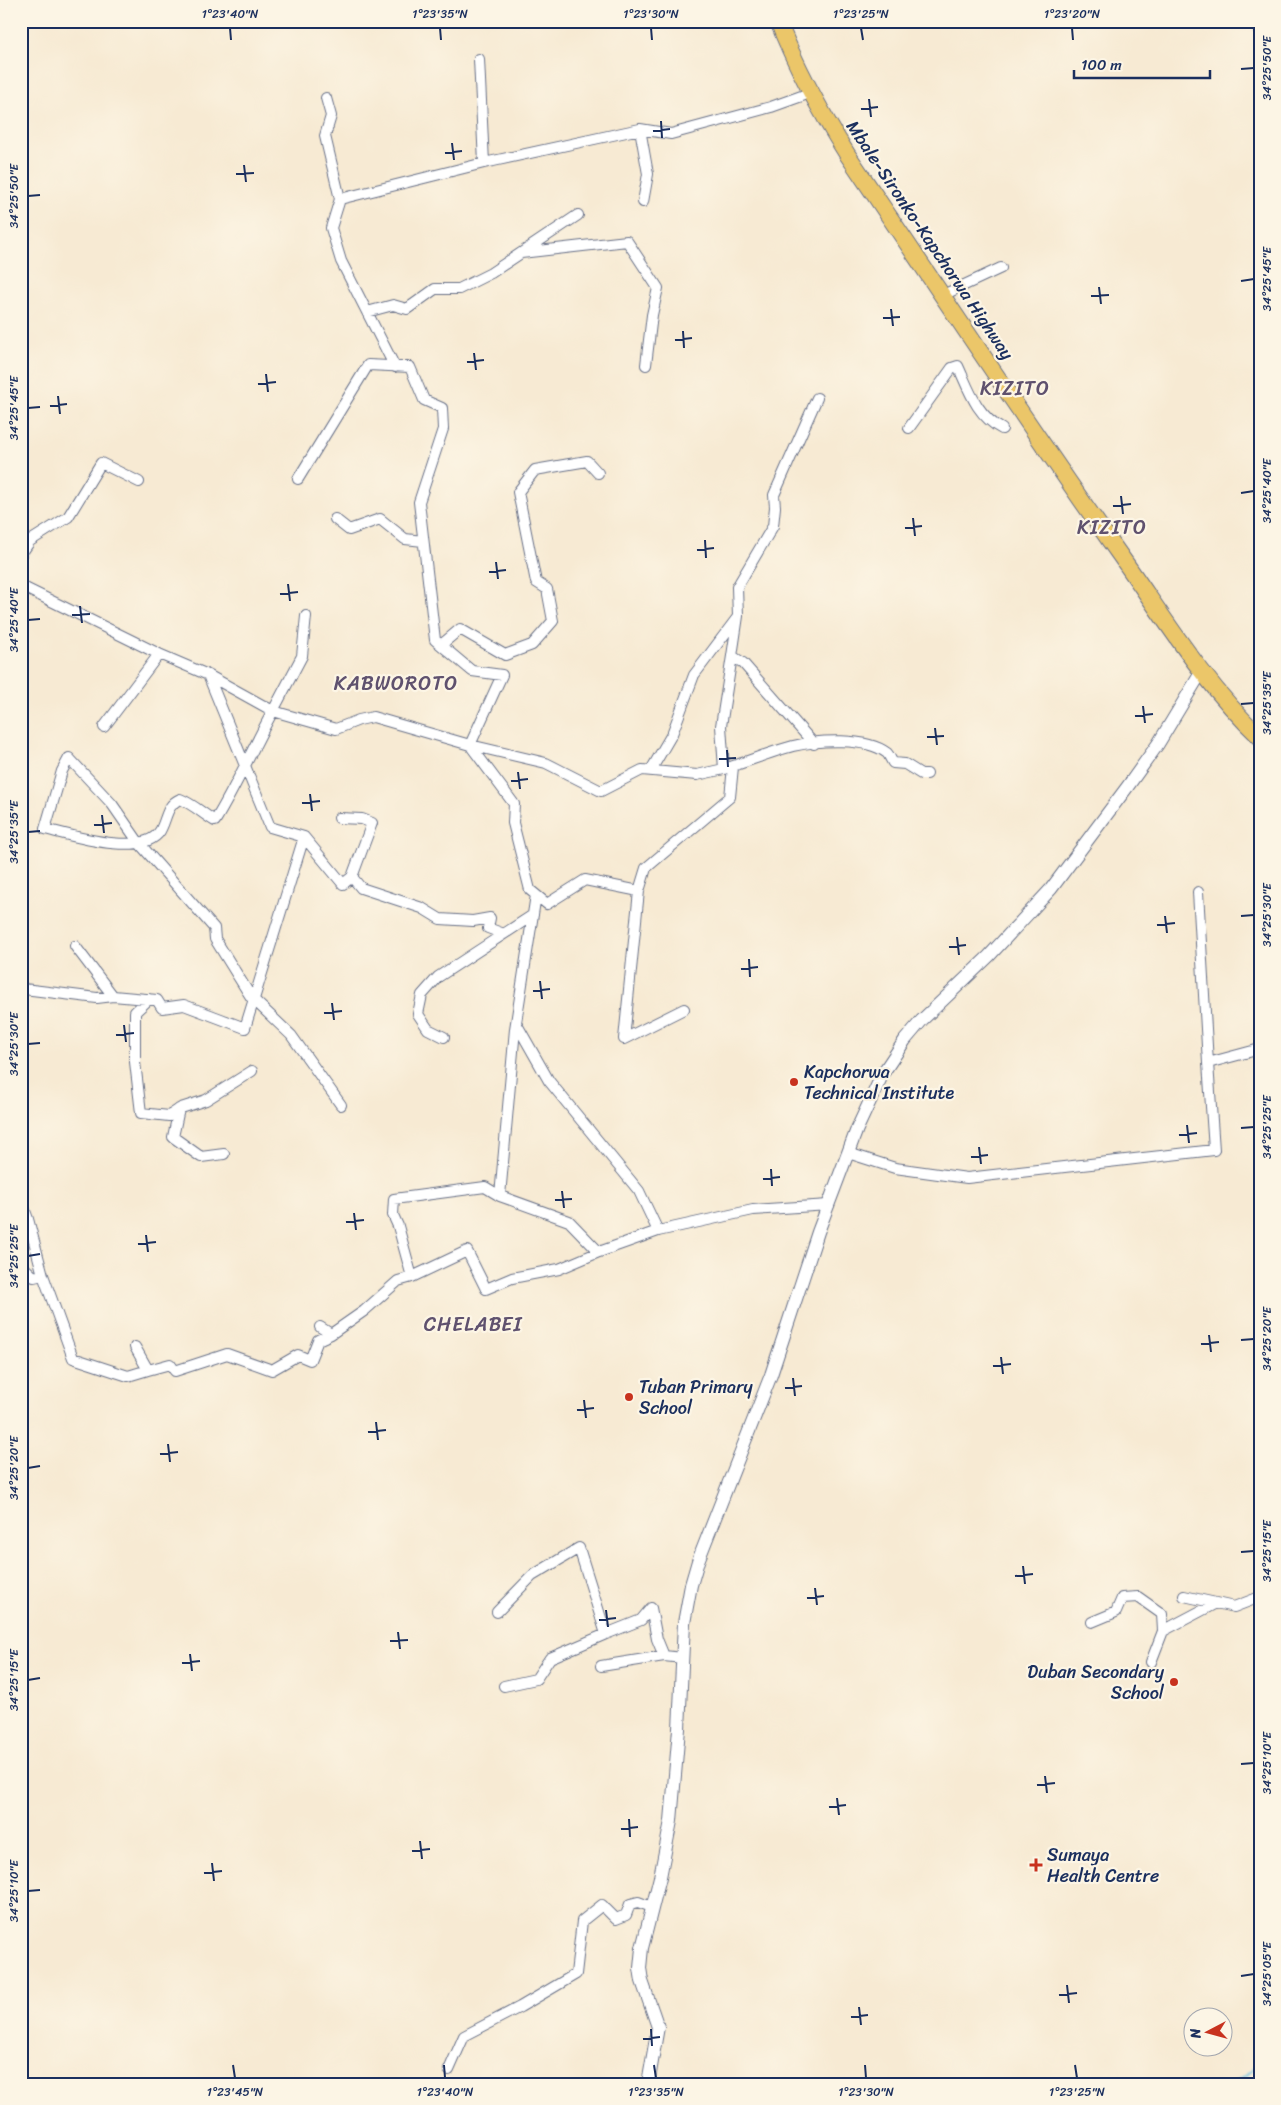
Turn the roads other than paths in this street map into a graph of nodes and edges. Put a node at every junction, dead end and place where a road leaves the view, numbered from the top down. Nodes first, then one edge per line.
1 (778, 21) edge
2 (1251, 21) edge
3 (1260, 32) edge
4 (479, 59) dead end
5 (810, 93) junction
6 (326, 98) dead end
7 (640, 129) junction
8 (484, 163) junction
9 (340, 199) junction
10 (644, 202) dead end
11 (578, 215) dead end
12 (521, 253) junction
13 (1001, 268) dead end
14 (942, 295) junction
15 (367, 312) junction
16 (646, 366) dead end
17 (395, 367) junction
18 (817, 398) dead end
19 (909, 428) dead end
20 (1002, 429) dead end
21 (598, 474) dead end
22 (298, 479) dead end
23 (139, 482) dead end
24 (335, 519) dead end
25 (423, 541) junction
26 (21, 554) edge
27 (21, 586) edge
28 (306, 616) dead end
29 (738, 616) junction
30 (441, 645) junction
31 (160, 654) junction
32 (732, 656) junction
33 (1202, 671) junction
34 (208, 676) junction
35 (273, 711) junction
36 (104, 727) dead end
37 (1260, 737) edge
38 (814, 744) junction
39 (470, 746) junction
40 (246, 767) junction
41 (729, 768) junction
42 (651, 770) junction
43 (927, 774) dead end
44 (339, 818) dead end
45 (304, 837) junction
46 (139, 843) junction
47 (352, 877) junction
48 (639, 890) junction
49 (1198, 892) dead end
50 (536, 895) junction
51 (533, 915) junction
52 (504, 934) junction
53 (74, 946) dead end
54 (21, 986) edge
55 (113, 996) junction
56 (148, 999) junction
57 (254, 999) junction
58 (684, 1009) dead end
59 (516, 1023) junction
60 (444, 1037) dead end
61 (1260, 1049) edge
62 (1208, 1063) junction
63 (252, 1071) dead end
64 (342, 1105) dead end
65 (179, 1109) junction
66 (848, 1153) junction
67 (224, 1154) dead end
68 (500, 1196) junction
69 (21, 1200) edge
70 (828, 1205) junction
71 (658, 1231) junction
72 (599, 1252) junction
73 (21, 1265) edge
74 (42, 1275) junction
75 (412, 1277) junction
76 (320, 1327) dead end
77 (331, 1334) junction
78 (135, 1347) dead end
79 (148, 1370) junction
80 (1184, 1596) dead end
81 (1260, 1597) edge
82 (1216, 1603) junction
83 (497, 1612) dead end
84 (1092, 1622) dead end
85 (1163, 1631) junction
86 (606, 1634) junction
87 (664, 1656) junction
88 (683, 1658) junction
89 (1151, 1662) dead end
90 (601, 1666) dead end
91 (504, 1686) dead end
92 (652, 1907) junction
93 (449, 2070) dead end
94 (648, 2084) edge

1 - 5 main road, Mbale-Sironko-Kapchorwa Highway
2 - 3 street
4 - 8 street
5 - 7 street
5 - 14 main road, Mbale-Sironko-Kapchorwa Highway
6 - 9 street
7 - 8 street
7 - 10 street
8 - 9 street
9 - 15 street
11 - 12 street
12 - 15 street
12 - 16 street
13 - 14 street
14 - 33 main road, Mbale-Sironko-Kapchorwa Highway
15 - 17 street
17 - 22 street
17 - 25 street
18 - 29 street
19 - 20 street
21 - 30 street
23 - 26 street
24 - 25 street
25 - 30 street
27 - 31 street
28 - 35 street
29 - 32 street
29 - 42 street
30 - 39 street
31 - 34 street
31 - 36 street
32 - 38 street
32 - 41 street
33 - 37 main road, Mbale-Sironko-Kapchorwa Highway
33 - 66 street
34 - 35 street
34 - 40 street
35 - 39 street
35 - 40 street
38 - 41 street
38 - 43 street
39 - 42 street
39 - 50 street
40 - 45 street
40 - 46 street
41 - 42 street
41 - 48 street
44 - 47 street
45 - 47 street
45 - 57 street
46 - 46 street
46 - 57 street
47 - 52 street
48 - 50 street
48 - 58 street
49 - 62 street
50 - 51 street
51 - 52 street
51 - 59 street
52 - 60 street
53 - 55 street
54 - 55 street
55 - 56 street
56 - 57 street
56 - 65 street
57 - 64 street
59 - 68 street
59 - 71 street
61 - 62 street
62 - 66 street
63 - 65 street
65 - 67 street
66 - 70 street
68 - 72 street
68 - 75 street
69 - 74 street
70 - 71 street
70 - 88 street
71 - 72 street
72 - 75 street
73 - 74 street
74 - 79 street
75 - 77 street
76 - 77 street
77 - 79 street
78 - 79 street
80 - 82 street
81 - 82 street
82 - 85 street
83 - 86 street
84 - 85 street
85 - 89 street
86 - 87 street
86 - 91 street
87 - 88 street
87 - 90 street
88 - 92 street
92 - 93 street
92 - 94 street

